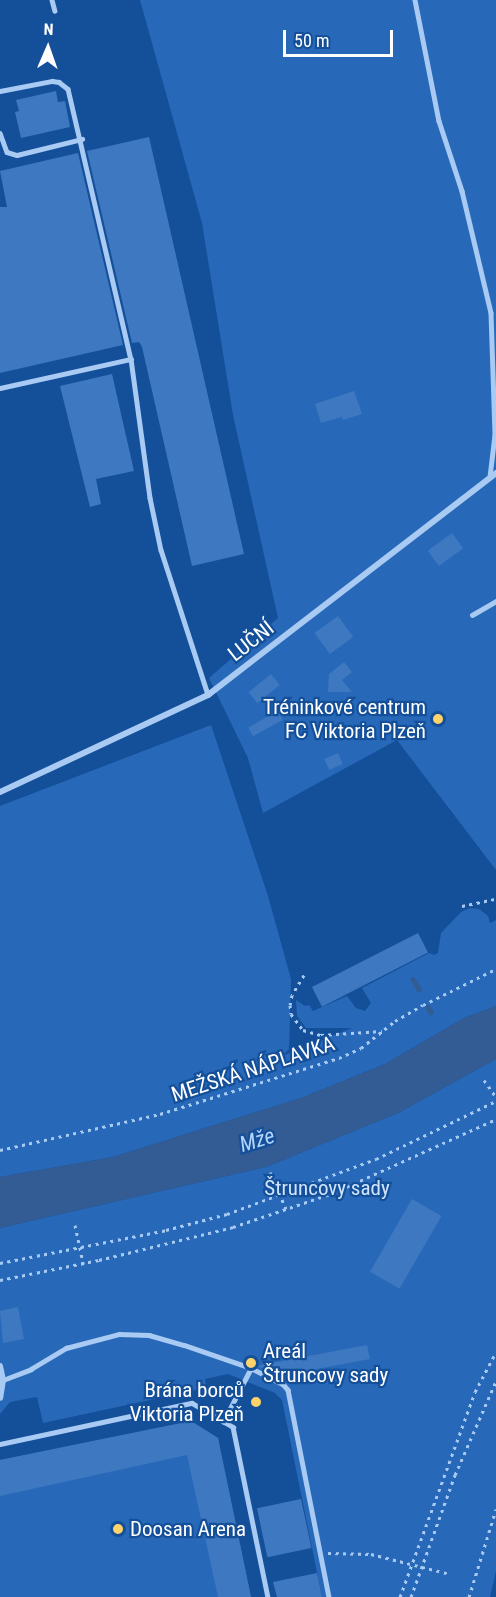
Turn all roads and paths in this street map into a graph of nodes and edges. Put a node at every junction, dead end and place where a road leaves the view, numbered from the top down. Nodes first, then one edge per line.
1 (52, 0) edge
2 (415, 0) edge
3 (55, 11) dead end
4 (0, 91) edge
5 (0, 133) edge
6 (82, 139) junction
7 (131, 359) junction
8 (0, 388) edge
9 (493, 475) edge
10 (496, 601) edge
11 (472, 615) dead end
12 (208, 696) junction
13 (0, 792) edge
14 (496, 899) edge
15 (462, 906) dead end
16 (496, 969) edge
17 (304, 975) dead end
18 (382, 1031) junction
19 (484, 1080) dead end
20 (496, 1099) edge
21 (496, 1119) edge
22 (0, 1150) edge
23 (270, 1172) dead end
24 (280, 1195) junction
25 (286, 1209) junction
26 (75, 1225) dead end
27 (80, 1247) junction
28 (0, 1263) edge
29 (83, 1264) junction
30 (0, 1281) edge
31 (496, 1352) edge
32 (0, 1366) edge
33 (251, 1368) junction
34 (3, 1380) junction
35 (496, 1381) edge
36 (0, 1398) edge
37 (224, 1422) junction
38 (0, 1444) edge
39 (496, 1509) edge
40 (327, 1553) dead end
41 (410, 1565) junction
42 (422, 1567) junction
43 (450, 1574) dead end
44 (268, 1597) edge
45 (329, 1597) edge
46 (400, 1597) edge
47 (411, 1597) edge
48 (469, 1597) edge

1 - 3 lane
2 - 9 lane
4 - 6 lane
5 - 6 lane
6 - 7 lane
7 - 8 lane
7 - 12 lane
9 - 12 street, LUČNÍ
10 - 11 lane
12 - 13 street, LUČNÍ
14 - 15 path
16 - 18 path, MEŽSKÁ NÁPLAVKA
17 - 18 path
18 - 22 path, MEŽSKÁ NÁPLAVKA
19 - 20 path
20 - 24 path
21 - 25 path
23 - 24 path
24 - 25 path
24 - 27 path
25 - 29 path
26 - 27 path
27 - 28 path
27 - 29 path
29 - 30 path
31 - 41 path
32 - 34 street
33 - 34 lane
33 - 37 lane
33 - 45 lane
34 - 36 street
35 - 42 path
37 - 38 lane
37 - 44 lane
39 - 48 path
40 - 41 path
41 - 42 path
41 - 46 path
42 - 43 path
42 - 47 path

